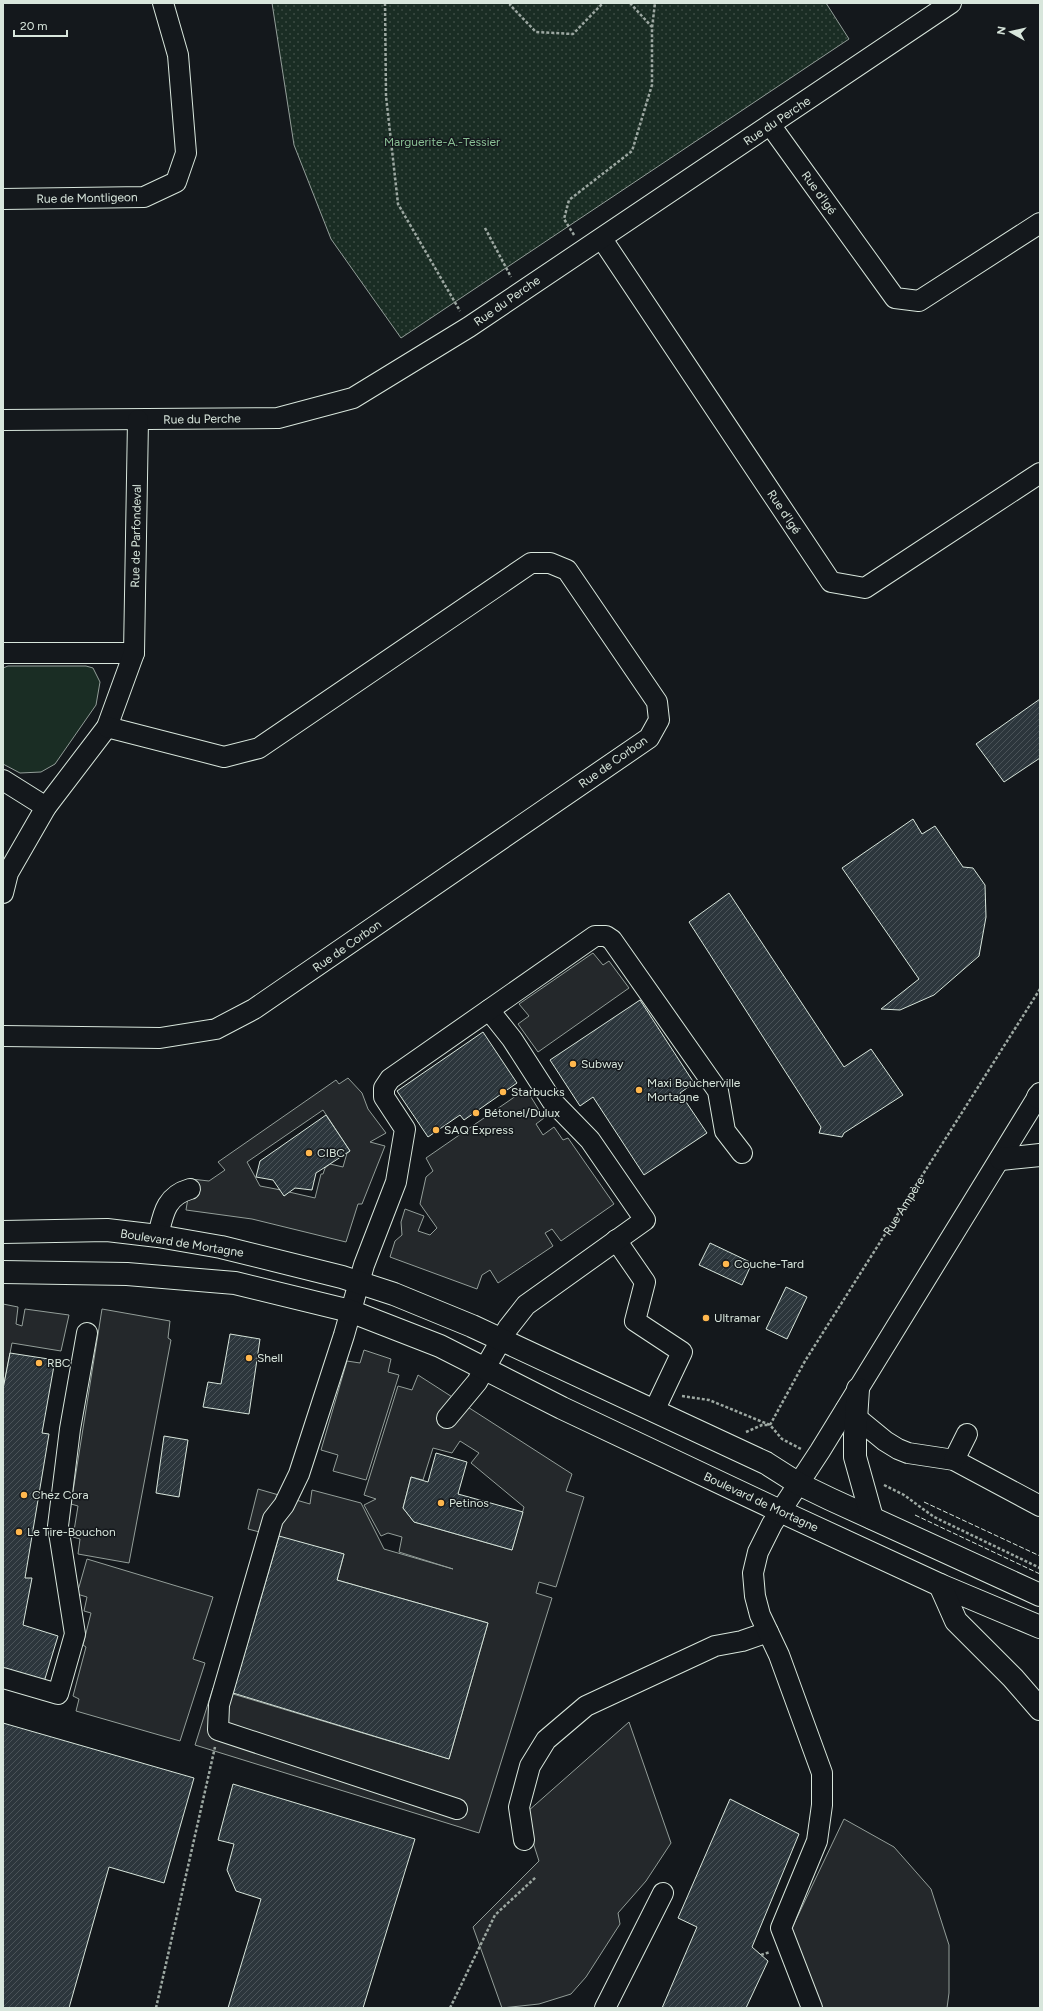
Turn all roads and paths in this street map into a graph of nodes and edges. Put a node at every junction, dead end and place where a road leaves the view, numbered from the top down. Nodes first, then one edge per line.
1 (163, 3) edge
2 (384, 3) edge
3 (511, 3) edge
4 (602, 3) edge
5 (630, 3) edge
6 (655, 3) edge
7 (952, 3) edge
8 (652, 28) junction
9 (770, 126) junction
10 (3, 198) edge
11 (1040, 223) edge
12 (485, 228) dead end
13 (602, 239) junction
14 (582, 250) junction
15 (520, 292) junction
16 (469, 327) junction
17 (3, 420) edge
18 (138, 420) junction
19 (1040, 472) edge
20 (3, 653) edge
21 (134, 653) junction
22 (107, 727) junction
23 (3, 780) edge
24 (46, 807) junction
25 (3, 893) edge
26 (1040, 988) edge
27 (488, 1010) junction
28 (3, 1036) edge
29 (1039, 1096) edge
30 (742, 1153) dead end
31 (1040, 1155) edge
32 (1001, 1159) junction
33 (190, 1189) dead end
34 (3, 1232) edge
35 (158, 1236) junction
36 (616, 1240) junction
37 (3, 1272) edge
38 (358, 1282) junction
39 (350, 1311) junction
40 (87, 1333) dead end
41 (502, 1340) junction
42 (486, 1368) junction
43 (858, 1389) joint
44 (680, 1395) dead end
45 (654, 1411) junction
46 (851, 1413) junction
47 (447, 1418) dead end
48 (770, 1425) junction
49 (743, 1434) dead end
50 (967, 1434) dead end
51 (778, 1435) dead end
52 (954, 1460) junction
53 (799, 1484) junction
54 (881, 1484) dead end
55 (1040, 1506) edge
56 (780, 1511) junction
57 (872, 1518) junction
58 (1040, 1568) edge
59 (940, 1585) junction
60 (1040, 1595) edge
61 (1040, 1627) edge
62 (768, 1632) junction
63 (3, 1678) edge
64 (1040, 1709) edge
65 (218, 1730) junction
66 (458, 1809) dead end
67 (524, 1840) dead end
68 (536, 1877) dead end
69 (663, 1893) dead end
70 (156, 2008) edge
71 (450, 2008) edge
72 (605, 2008) edge
73 (812, 2008) edge

1 - 10 street, Rue de Montligeon
2 - 16 path
3 - 4 path
5 - 8 path
6 - 8 path
7 - 9 street, Rue du Perche
8 - 14 path
9 - 11 street, Rue d'Igé
9 - 13 street, Rue du Perche
12 - 15 path
13 - 14 street, Rue du Perche
13 - 19 street, Rue d'Igé
14 - 15 street, Rue du Perche
15 - 16 street, Rue du Perche
16 - 18 street, Rue du Perche
17 - 18 street, Rue du Perche
18 - 21 street, Rue de Parfondeval
20 - 21 street
21 - 22 street, Rue de Parfondeval
22 - 24 street, Rue de Parfondeval
22 - 28 street, Rue de Corbon
23 - 24 street
24 - 25 street, Rue de Parfondeval
26 - 48 path, Rue Ampère
27 - 30 street
27 - 36 street
27 - 38 street
29 - 32 street
31 - 32 main road
32 - 43 street
33 - 35 street
34 - 35 main road, Boulevard de Mortagne
35 - 38 main road, Boulevard de Mortagne
36 - 41 street
36 - 45 street
37 - 39 main road, Boulevard de Mortagne
38 - 39 street
38 - 41 main road, Boulevard de Mortagne
39 - 42 main road, Boulevard de Mortagne
39 - 65 street
40 - 63 street
41 - 42 street
41 - 45 main road, Boulevard de Mortagne
42 - 47 street
42 - 56 main road, Boulevard de Mortagne
43 - 46 main road
44 - 48 path
45 - 53 main road, Boulevard de Mortagne
46 - 52 street
46 - 53 street
46 - 57 main road
48 - 49 path
48 - 51 path
50 - 52 street
52 - 55 street
53 - 56 street
53 - 57 main road, Boulevard de Mortagne
54 - 58 path
56 - 59 main road, Boulevard de Mortagne
56 - 62 street
57 - 60 main road, Boulevard de Mortagne
59 - 61 main road, Boulevard de Mortagne
59 - 64 main road
62 - 67 street
62 - 73 street
65 - 66 street
65 - 70 path
68 - 71 path
69 - 72 street

